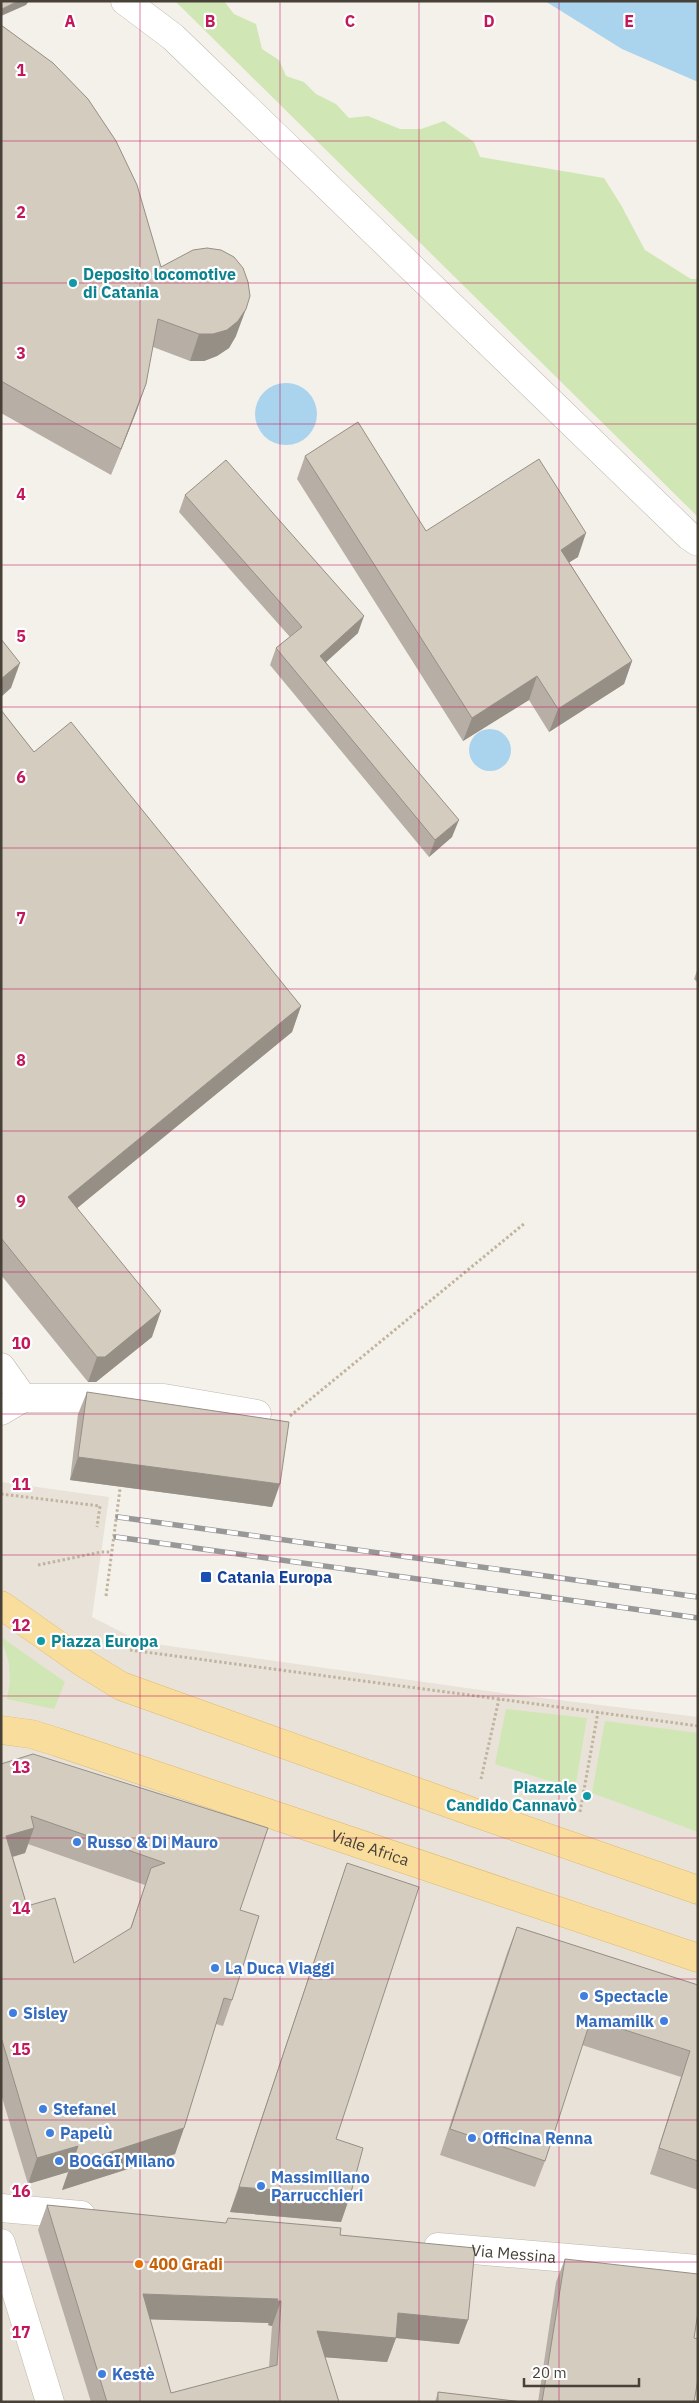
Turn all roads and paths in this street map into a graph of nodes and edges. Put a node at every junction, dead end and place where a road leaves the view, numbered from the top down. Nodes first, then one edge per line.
1 (125, 1) edge
2 (695, 542) edge
3 (525, 1223) dead end
4 (1, 1367) edge
5 (12, 1405) edge
6 (257, 1414) dead end
7 (290, 1416) dead end
8 (120, 1489) dead end
9 (1, 1494) edge
10 (97, 1527) dead end
11 (110, 1552) junction
12 (38, 1565) dead end
13 (106, 1596) dead end
14 (1, 1605) edge
15 (129, 1650) dead end
16 (499, 1700) junction
17 (598, 1712) junction
18 (698, 1726) edge
19 (1, 1730) edge
20 (481, 1779) dead end
21 (580, 1813) dead end
22 (698, 1890) edge
23 (698, 1958) edge
24 (1, 2208) edge
25 (104, 2217) edge
26 (1, 2243) edge
27 (409, 2244) edge
28 (698, 2269) edge
29 (50, 2402) edge

1 - 2 street
3 - 7 path
4 - 5 street
5 - 6 street
8 - 11 path
9 - 10 path
11 - 12 path
11 - 13 path
14 - 22 main road
15 - 16 path
16 - 17 path
16 - 20 path
17 - 18 path
17 - 21 path
19 - 23 main road, Viale Africa
24 - 25 street
26 - 29 street
27 - 28 street, Via Messina

